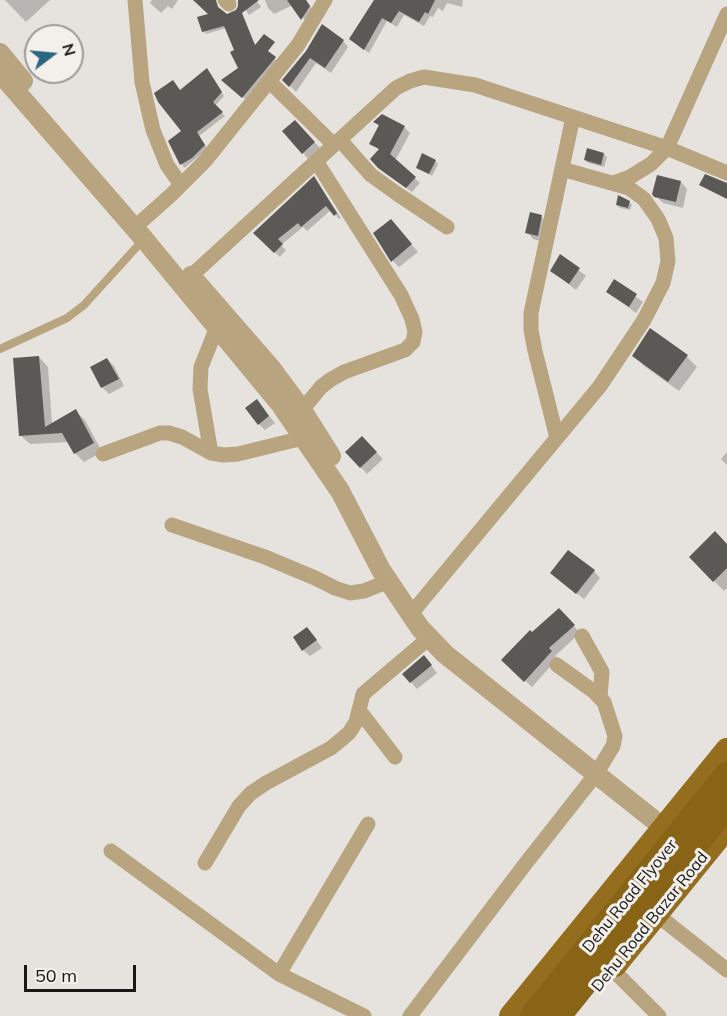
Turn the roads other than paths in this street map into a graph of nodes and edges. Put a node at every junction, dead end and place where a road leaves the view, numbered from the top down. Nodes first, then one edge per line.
1 (135, 0) edge
2 (325, 0) edge
3 (727, 14) edge
4 (0, 53) edge
5 (9, 77) edge
6 (269, 81) junction
7 (573, 117) junction
8 (337, 142) junction
9 (667, 148) junction
10 (316, 161) junction
11 (562, 169) junction
12 (727, 173) edge
13 (613, 183) junction
14 (181, 185) junction
15 (447, 226) dead end
16 (143, 230) junction
17 (191, 276) junction
18 (217, 327) junction
19 (0, 349) edge
20 (302, 410) junction
21 (303, 438) junction
22 (557, 438) junction
23 (211, 453) junction
24 (103, 454) dead end
25 (172, 525) dead end
26 (389, 581) junction
27 (415, 609) junction
28 (582, 636) dead end
29 (429, 638) junction
30 (445, 654) junction
31 (557, 665) dead end
32 (600, 697) junction
33 (359, 710) junction
34 (727, 750) edge
35 (395, 757) dead end
36 (596, 774) junction
37 (727, 775) edge
38 (727, 805) edge
39 (368, 824) dead end
40 (727, 827) edge
41 (664, 829) junction
42 (111, 851) dead end
43 (703, 857) junction
44 (205, 863) dead end
45 (656, 914) junction
46 (612, 969) junction
47 (727, 970) edge
48 (279, 974) junction
49 (359, 1015) edge
50 (410, 1016) edge
51 (511, 1016) edge
52 (533, 1016) edge
53 (558, 1016) edge
54 (573, 1016) edge
55 (659, 1016) edge

1 - 14 street
2 - 6 street
3 - 9 street
4 - 5 street
5 - 16 street
6 - 8 street
6 - 14 street
7 - 8 street
7 - 9 street
7 - 11 street
8 - 10 street
8 - 15 street
9 - 12 street
9 - 13 street
10 - 17 street
10 - 20 street
11 - 13 street
11 - 22 street
13 - 22 street
14 - 16 street
16 - 17 street
16 - 18 street
16 - 19 lane
17 - 20 street
18 - 21 street
18 - 23 street
20 - 27 street
21 - 23 street
21 - 26 street
22 - 27 street
23 - 24 street
25 - 26 street
26 - 29 street
27 - 30 street
28 - 32 street
29 - 30 street
29 - 33 street
30 - 36 street
31 - 32 street
32 - 36 street
33 - 35 street
33 - 44 street
34 - 41 main road
36 - 41 street
36 - 50 street
37 - 52 highway, Dehu Road Flyover
38 - 53 highway, Dehu Road Flyover
39 - 48 street
40 - 43 main road, Dehu Road Bazar Road
41 - 43 street
41 - 51 main road
42 - 48 street
43 - 45 main road, Dehu Road Bazar Road
45 - 46 main road, Dehu Road Bazar Road
45 - 47 street
46 - 54 main road, Dehu Road Bazar Road
46 - 55 street
48 - 49 street

